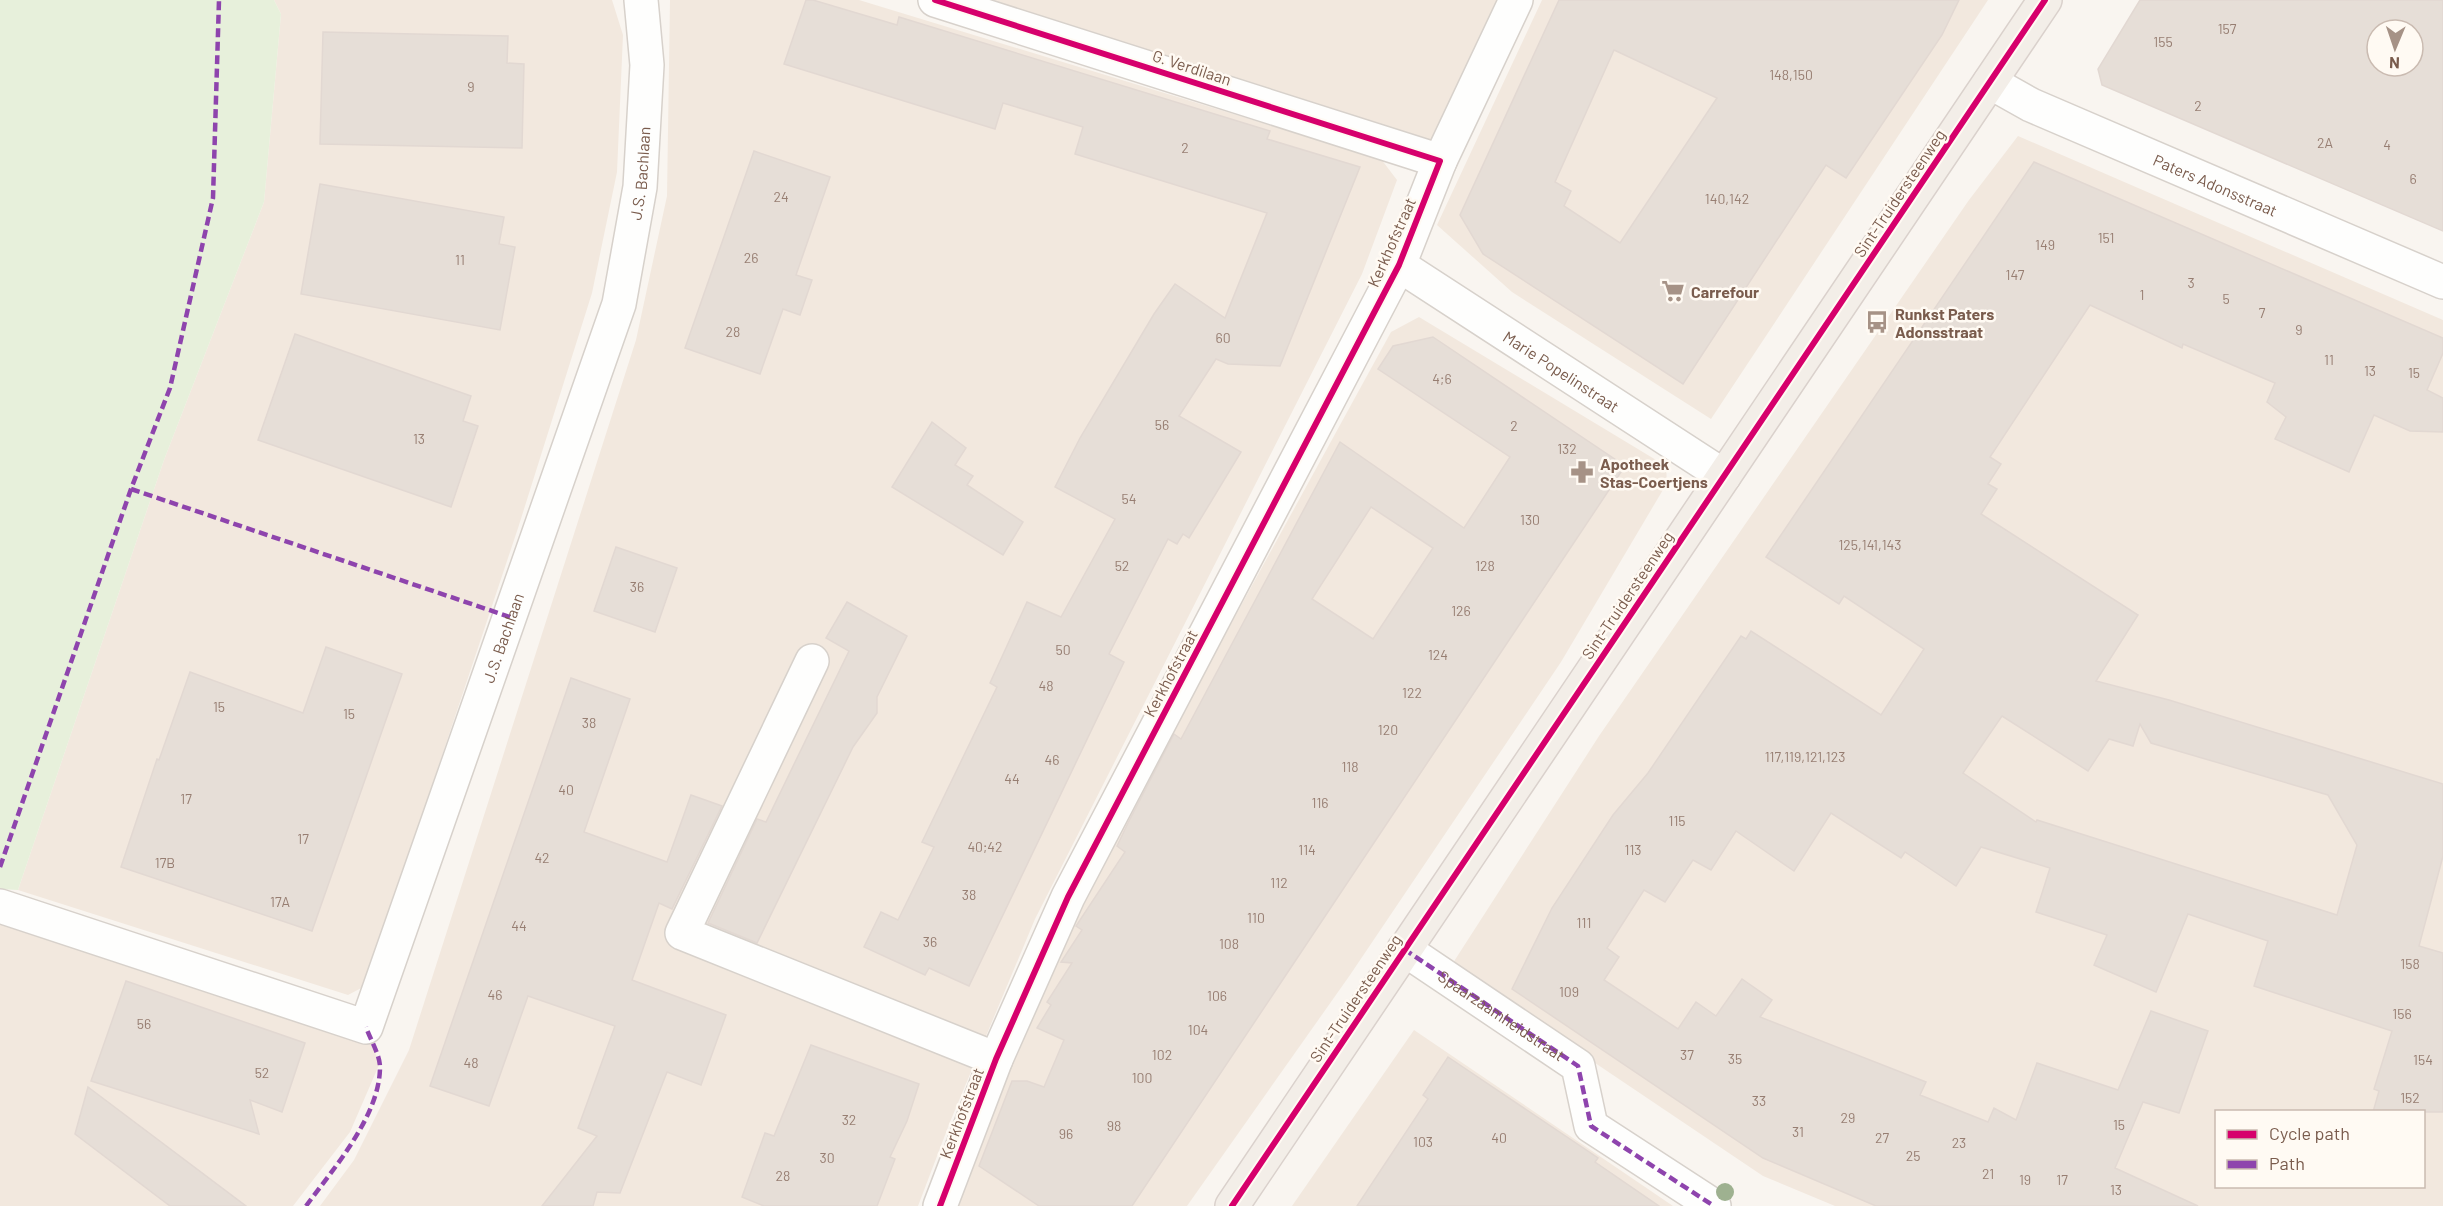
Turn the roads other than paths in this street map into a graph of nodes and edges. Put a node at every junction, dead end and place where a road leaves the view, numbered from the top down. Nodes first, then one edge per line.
1 (641, 0) edge
2 (935, 0) edge
3 (1516, 0) edge
4 (2045, 0) edge
5 (1990, 82) junction
6 (1440, 161) junction
7 (1399, 265) junction
8 (2443, 282) edge
9 (1724, 476) junction
10 (812, 661) dead end
11 (0, 906) edge
12 (1404, 949) junction
13 (996, 1059) junction
14 (940, 1206) edge
15 (1232, 1206) edge
16 (1714, 1206) edge

1 - 11 street, J.S. Bachlaan
2 - 6 street, G. Verdilaan
3 - 6 street, Kerkhofstraat
4 - 5 main road, Sint-Truidersteenweg
5 - 8 street, Paters Adonsstraat
5 - 9 main road, Sint-Truidersteenweg
6 - 7 street, Kerkhofstraat
7 - 9 street, Marie Popelinstraat
7 - 13 street, Kerkhofstraat
9 - 12 main road, Sint-Truidersteenweg
10 - 13 street
12 - 15 main road, Sint-Truidersteenweg
12 - 16 street, Spaarzaamheidstraat
13 - 14 street, Kerkhofstraat

